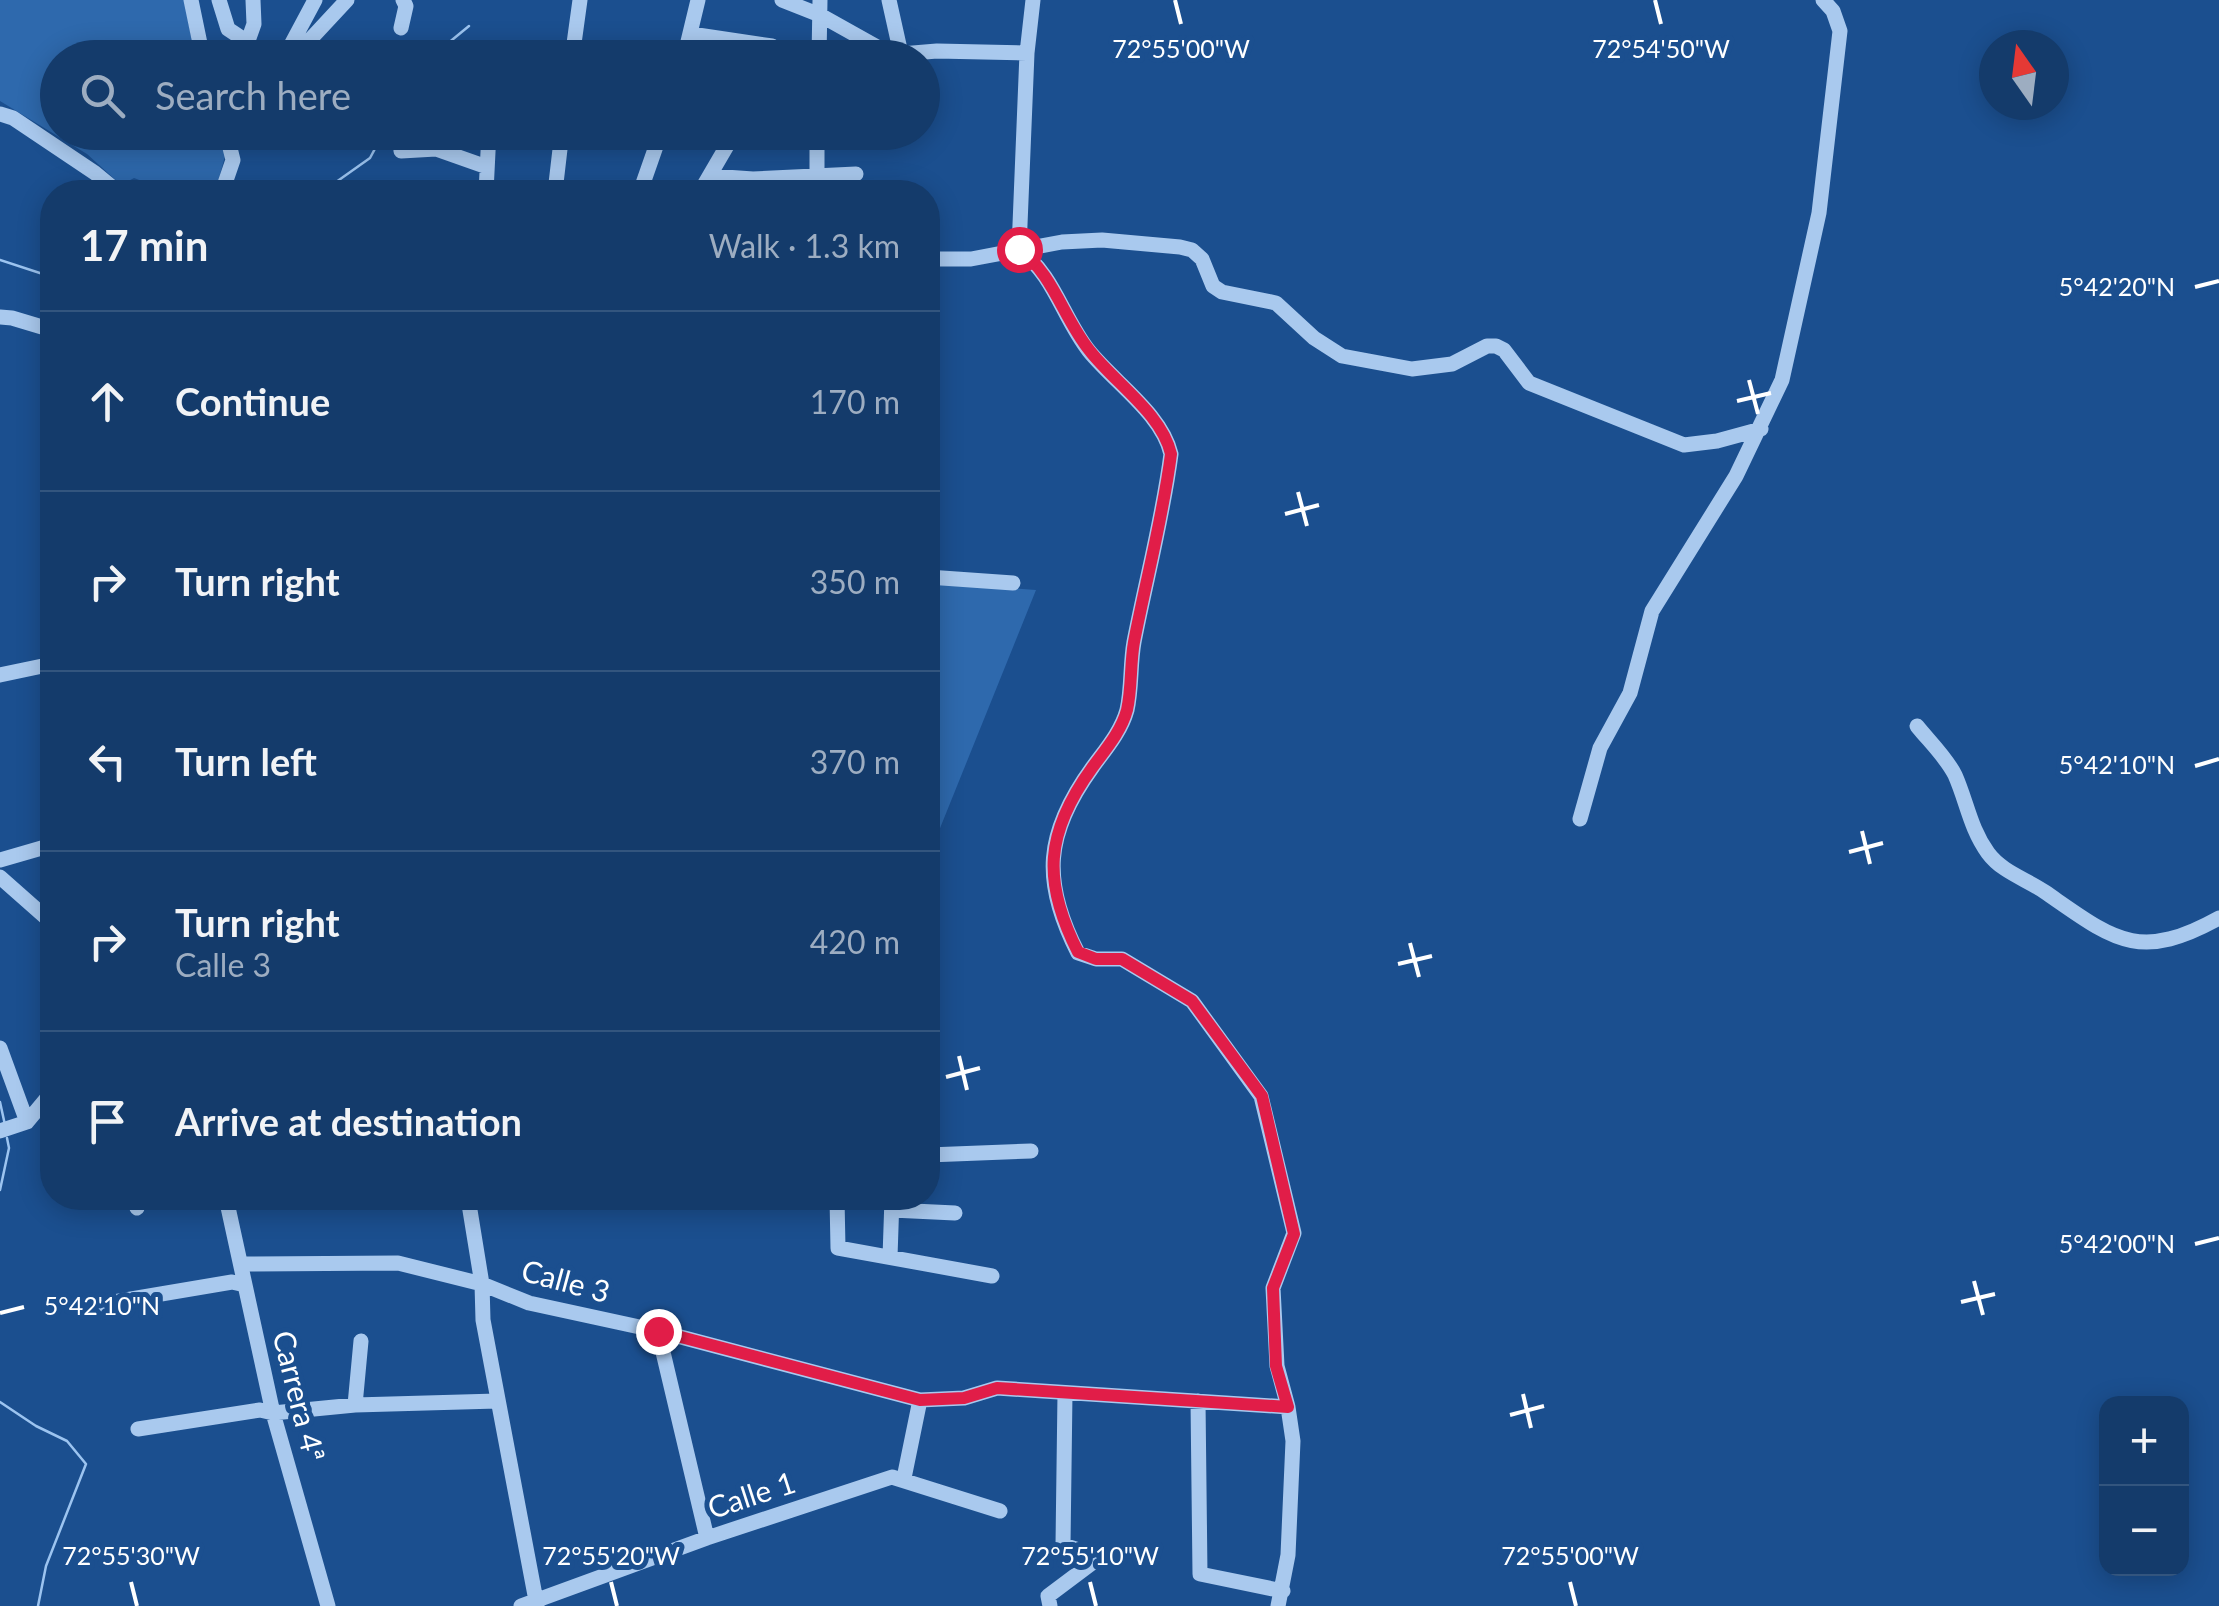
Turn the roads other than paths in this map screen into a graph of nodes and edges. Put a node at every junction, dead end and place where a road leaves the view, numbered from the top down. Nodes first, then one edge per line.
1 (191, 0) edge
2 (220, 0) edge
3 (254, 0) edge
4 (316, 0) edge
5 (347, 0) edge
6 (403, 0) edge
7 (580, 0) edge
8 (698, 0) edge
9 (782, 0) edge
10 (889, 0) edge
11 (1033, 0) edge
12 (1823, 0) edge
13 (820, 7) edge
14 (401, 28) dead end
15 (690, 34) junction
16 (199, 40) edge
17 (294, 40) edge
18 (310, 40) edge
19 (574, 40) edge
20 (688, 40) edge
21 (731, 40) edge
22 (819, 40) edge
23 (867, 40) edge
24 (898, 40) edge
25 (940, 51) edge
26 (1027, 53) junction
27 (0, 114) edge
28 (40, 136) edge
29 (62, 150) edge
30 (230, 150) edge
31 (439, 150) edge
32 (488, 150) edge
33 (560, 150) edge
34 (655, 150) edge
35 (725, 150) edge
36 (817, 150) edge
37 (487, 167) junction
38 (856, 174) dead end
39 (711, 176) junction
40 (818, 176) junction
41 (104, 180) edge
42 (226, 180) edge
43 (486, 180) edge
44 (556, 180) edge
45 (644, 180) edge
46 (708, 180) edge
47 (1019, 249) junction
48 (940, 258) edge
49 (0, 317) edge
50 (40, 326) edge
51 (1761, 429) junction
52 (940, 578) edge
53 (1013, 583) dead end
54 (40, 667) edge
55 (0, 676) edge
56 (1917, 726) dead end
57 (1580, 820) dead end
58 (40, 848) edge
59 (0, 860) edge
60 (0, 876) edge
61 (40, 912) edge
62 (2219, 918) edge
63 (0, 1048) edge
64 (40, 1102) edge
65 (10, 1127) edge
66 (1031, 1151) dead end
67 (940, 1155) edge
68 (229, 1210) edge
69 (470, 1210) edge
70 (838, 1210) edge
71 (892, 1210) edge
72 (934, 1210) edge
73 (955, 1213) dead end
74 (890, 1257) junction
75 (241, 1264) junction
76 (992, 1276) dead end
77 (482, 1284) junction
78 (245, 1285) junction
79 (78, 1308) dead end
80 (658, 1331) junction
81 (361, 1341) dead end
82 (1065, 1393) junction
83 (920, 1400) junction
84 (497, 1401) junction
85 (1198, 1401) junction
86 (354, 1405) junction
87 (1288, 1407) junction
88 (273, 1413) junction
89 (138, 1429) dead end
90 (904, 1478) junction
91 (1000, 1511) dead end
92 (707, 1538) junction
93 (1281, 1598) edge
94 (531, 1604) edge
95 (328, 1606) edge
96 (1050, 1606) edge

1 - 16 street
2 - 3 street
4 - 17 street
5 - 18 street
6 - 14 street
7 - 19 street
8 - 15 street
9 - 13 street
10 - 24 street
11 - 26 street
12 - 51 street
13 - 22 street
13 - 23 street
15 - 20 street
15 - 21 street
25 - 26 street
26 - 47 street
27 - 28 street
29 - 41 street
30 - 42 street
31 - 37 street
32 - 37 street
33 - 44 street
34 - 45 street
35 - 39 street
36 - 40 street
37 - 43 street
38 - 40 street
39 - 40 street
39 - 46 street
47 - 48 street
47 - 51 street
47 - 87 street
49 - 50 street
51 - 57 street
52 - 53 street
54 - 55 street
56 - 62 street
58 - 59 street
60 - 61 street
63 - 65 street
64 - 65 street
66 - 67 street
68 - 75 street, Carrera 4ª
69 - 77 street
70 - 74 street
71 - 74 street
72 - 73 street
74 - 76 street
75 - 77 street, Calle 3
75 - 78 street, Carrera 4ª
77 - 80 street, Calle 3
77 - 84 street
78 - 79 street
78 - 88 street, Carrera 4ª
80 - 83 street, Calle 3
80 - 92 street
81 - 86 street
82 - 83 street, Calle 3
82 - 85 street, Calle 3
82 - 96 street
83 - 90 street
84 - 86 street
84 - 94 street
85 - 87 street, Calle 3
85 - 93 street
86 - 88 street
87 - 93 street
88 - 89 street
88 - 95 street, Carrera 4ª
90 - 91 street
90 - 92 street, Calle 1
92 - 94 street, Calle 1

